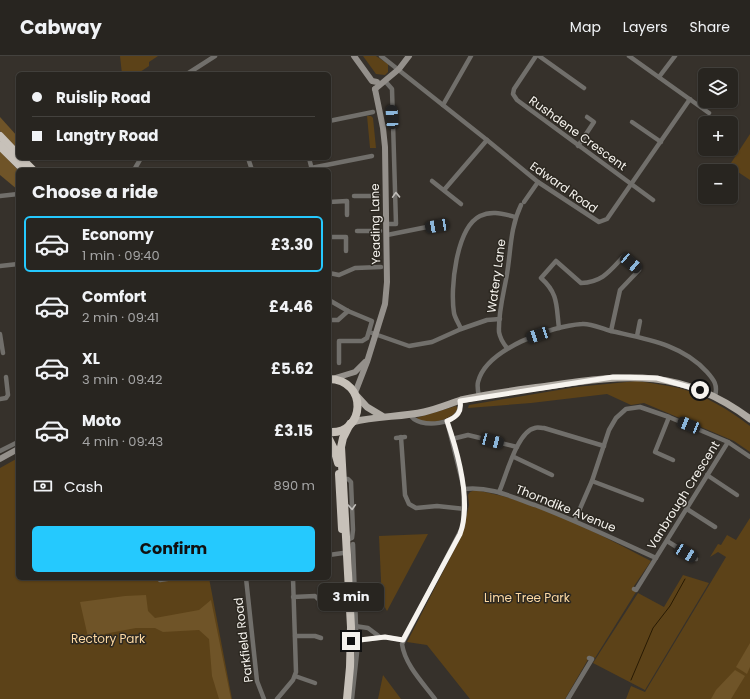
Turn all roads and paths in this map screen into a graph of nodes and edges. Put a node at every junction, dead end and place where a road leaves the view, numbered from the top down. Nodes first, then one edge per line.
1 (215, 56) edge
2 (354, 56) edge
3 (381, 56) edge
4 (409, 56) edge
5 (472, 56) edge
6 (536, 56) edge
7 (540, 56) edge
8 (629, 56) edge
9 (675, 56) edge
10 (398, 69) junction
11 (190, 72) edge
12 (391, 75) junction
13 (659, 77) junction
14 (385, 81) junction
15 (376, 84) junction
16 (584, 88) dead end
17 (690, 99) junction
18 (443, 105) junction
19 (372, 112) dead end
20 (709, 113) dead end
21 (587, 118) dead end
22 (331, 121) edge
23 (632, 122) dead end
24 (0, 136) edge
25 (487, 140) junction
26 (661, 142) junction
27 (0, 146) edge
28 (578, 146) junction
29 (16, 153) edge
30 (372, 156) dead end
31 (23, 160) edge
32 (22, 168) edge
33 (31, 168) edge
34 (316, 168) edge
35 (432, 181) dead end
36 (538, 182) junction
37 (631, 184) junction
38 (444, 190) junction
39 (16, 194) edge
40 (0, 196) edge
41 (354, 196) dead end
42 (378, 196) dead end
43 (653, 200) dead end
44 (331, 202) edge
45 (461, 204) dead end
46 (347, 216) dead end
47 (516, 217) junction
48 (387, 224) junction
49 (437, 226) dead end
50 (357, 231) dead end
51 (380, 231) dead end
52 (387, 235) junction
53 (331, 237) edge
54 (346, 251) dead end
55 (16, 264) edge
56 (0, 266) edge
57 (380, 267) dead end
58 (331, 273) edge
59 (331, 301) edge
60 (348, 311) junction
61 (500, 319) junction
62 (331, 320) edge
63 (640, 321) dead end
64 (559, 328) junction
65 (461, 329) junction
66 (611, 331) junction
67 (369, 332) junction
68 (0, 334) edge
69 (376, 334) junction
70 (637, 336) junction
71 (507, 348) junction
72 (3, 354) dead end
73 (368, 358) junction
74 (340, 363) dead end
75 (6, 377) dead end
76 (331, 379) edge
77 (331, 379) edge
78 (355, 394) junction
79 (715, 396) junction
80 (479, 397) junction
81 (0, 399) edge
82 (460, 401) junction
83 (410, 414) junction
84 (382, 416) junction
85 (669, 417) junction
86 (750, 419) edge
87 (447, 421) junction
88 (351, 424) junction
89 (331, 432) edge
90 (401, 437) dead end
91 (452, 439) junction
92 (728, 442) junction
93 (16, 443) edge
94 (331, 443) edge
95 (604, 446) junction
96 (517, 447) junction
97 (0, 450) edge
98 (16, 450) edge
99 (514, 457) junction
100 (750, 457) edge
101 (0, 459) edge
102 (673, 460) dead end
103 (552, 475) dead end
104 (707, 475) junction
105 (592, 481) junction
106 (464, 489) junction
107 (499, 492) junction
108 (737, 495) dead end
109 (642, 500) dead end
110 (465, 509) junction
111 (687, 509) junction
112 (575, 520) junction
113 (715, 527) dead end
114 (667, 541) junction
115 (343, 553) junction
116 (331, 554) edge
117 (656, 558) junction
118 (696, 559) dead end
119 (246, 580) edge
120 (293, 580) edge
121 (634, 589) dead end
122 (294, 597) junction
123 (318, 599) dead end
124 (354, 626) junction
125 (295, 636) junction
126 (380, 637) junction
127 (321, 638) dead end
128 (403, 640) junction
129 (354, 641) junction
130 (589, 658) dead end
131 (295, 676) junction
132 (315, 683) dead end
133 (571, 698) edge
134 (264, 699) edge
135 (277, 699) edge
136 (342, 699) edge
137 (347, 699) edge
138 (352, 699) edge
139 (436, 699) edge

1 - 11 street
2 - 15 street, Yeading Lane
3 - 10 street, Edward Road
4 - 10 street
5 - 18 street
6 - 28 street, Rushdene Crescent
7 - 16 street
8 - 13 street
9 - 13 street
10 - 12 street
10 - 18 street, Edward Road
12 - 14 street
12 - 15 street
13 - 17 street
14 - 15 street
48 -> 14 street
15 - 48 street, Yeading Lane
17 - 20 street
17 - 26 street, Edward Road
18 - 25 street, Edward Road
19 - 22 street
21 - 28 street
23 - 26 street
24 - 29 highway
25 - 36 street, Edward Road
25 - 38 street
26 - 37 street, Edward Road
27 - 32 highway
28 - 37 street, Rushdene Crescent
30 - 34 street
31 - 33 highway
35 - 38 street
36 - 37 street, Edward Road
36 - 47 street, Watery Lane
37 - 43 street, Rushdene Crescent
38 - 45 street
39 - 40 street
41 - 42 street
44 - 46 street
47 - 61 street, Watery Lane
47 - 65 street
48 - 52 street, Yeading Lane
49 - 52 street
50 - 51 street
52 - 69 street, Yeading Lane
53 - 54 street
55 - 56 street
57 - 58 street
59 - 60 street
60 - 62 street
60 - 67 street
61 - 65 street
61 - 71 street, Watery Lane
63 - 70 street
64 - 66 street
64 - 66 street
64 - 71 street
65 - 69 street
66 - 70 street
67 - 69 street
67 - 74 street
68 - 72 street
69 - 73 street, Yeading Lane
70 - 79 street
71 - 80 street
73 - 76 street, Yeading Lane
73 - 78 street, Yeading Lane
75 - 81 street
77 - 78 highway
78 - 84 main road
78 - 88 highway
79 - 80 main road
79 - 86 main road
80 - 82 main road
82 - 83 main road
82 - 87 street
83 - 84 main road
83 - 87 street
84 - 88 main road
85 - 92 street, Vanbrough Crescent
85 - 95 street, Vanbrough Crescent
85 - 102 street
87 - 91 street
88 - 89 highway
88 -> 124 highway
90 - 110 street
91 - 96 street
91 - 106 street
92 - 100 street
92 - 104 street, Vanbrough Crescent
93 - 97 street
94 - 115 highway
95 - 96 street
95 - 105 street, Vanbrough Crescent
96 - 99 street
98 - 101 street
99 - 103 street
99 - 107 street
104 - 108 street
104 - 111 street, Vanbrough Crescent
105 - 109 street
105 - 112 street, Vanbrough Crescent
106 - 107 street, Thorndike Avenue
106 - 110 street
107 - 112 street, Thorndike Avenue
110 - 128 street
111 - 113 street
111 - 114 street, Vanbrough Crescent
112 - 117 street, Thorndike Avenue
114 - 117 street, Vanbrough Crescent
114 - 118 street
115 - 116 street
115 - 136 highway
117 - 121 street, Vanbrough Crescent
119 - 134 street, Parkfield Road
120 - 122 street
122 - 123 street
122 - 125 street
124 - 126 street
124 - 129 highway
125 - 127 street
125 - 131 street
126 - 128 street
126 - 129 street
128 - 139 street
129 - 137 highway
129 - 138 street
130 - 133 street
131 - 132 street
131 - 135 street

